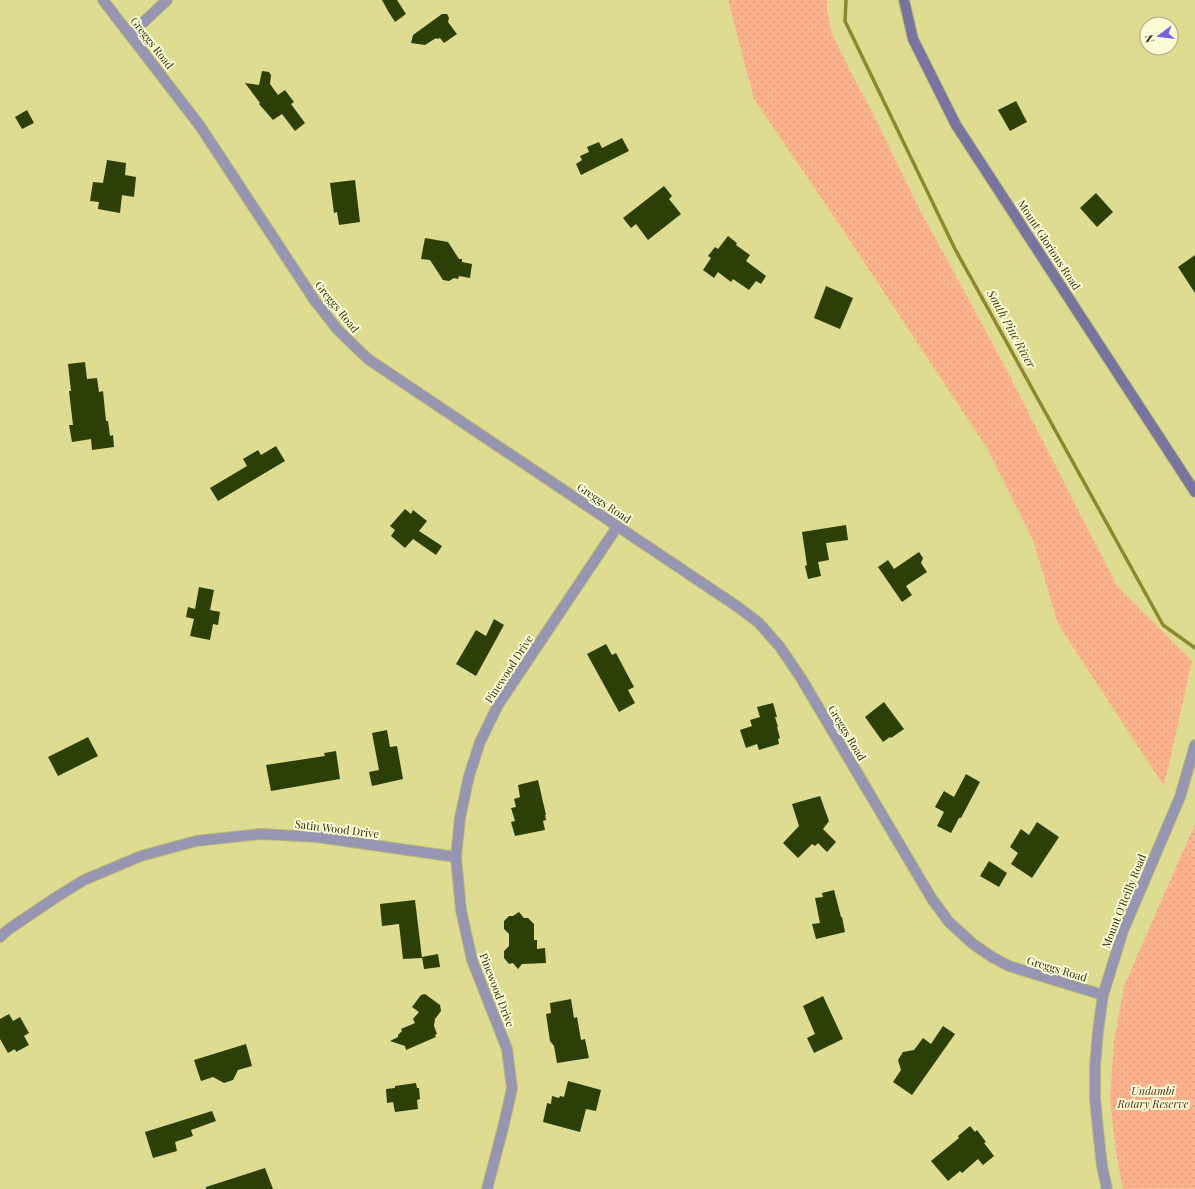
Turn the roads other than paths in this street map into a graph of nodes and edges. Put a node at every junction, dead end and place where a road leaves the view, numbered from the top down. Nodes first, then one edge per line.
1 (103, 0) edge
2 (167, 0) edge
3 (904, 0) edge
4 (130, 35) junction
5 (1195, 492) edge
6 (617, 527) junction
7 (1195, 745) edge
8 (456, 857) junction
9 (0, 937) edge
10 (1103, 995) junction
11 (487, 1189) edge
12 (1107, 1189) edge

1 - 4 street, Greggs Road
2 - 4 street
3 - 5 main road, Mount Glorious Road
4 - 6 street, Greggs Road
6 - 8 street, Pinewood Drive
6 - 10 street, Greggs Road
7 - 10 street, Mount O'Reilly Road
8 - 9 street, Satin Wood Drive
8 - 11 street, Pinewood Drive
10 - 12 street, Mount O'Reilly Road

